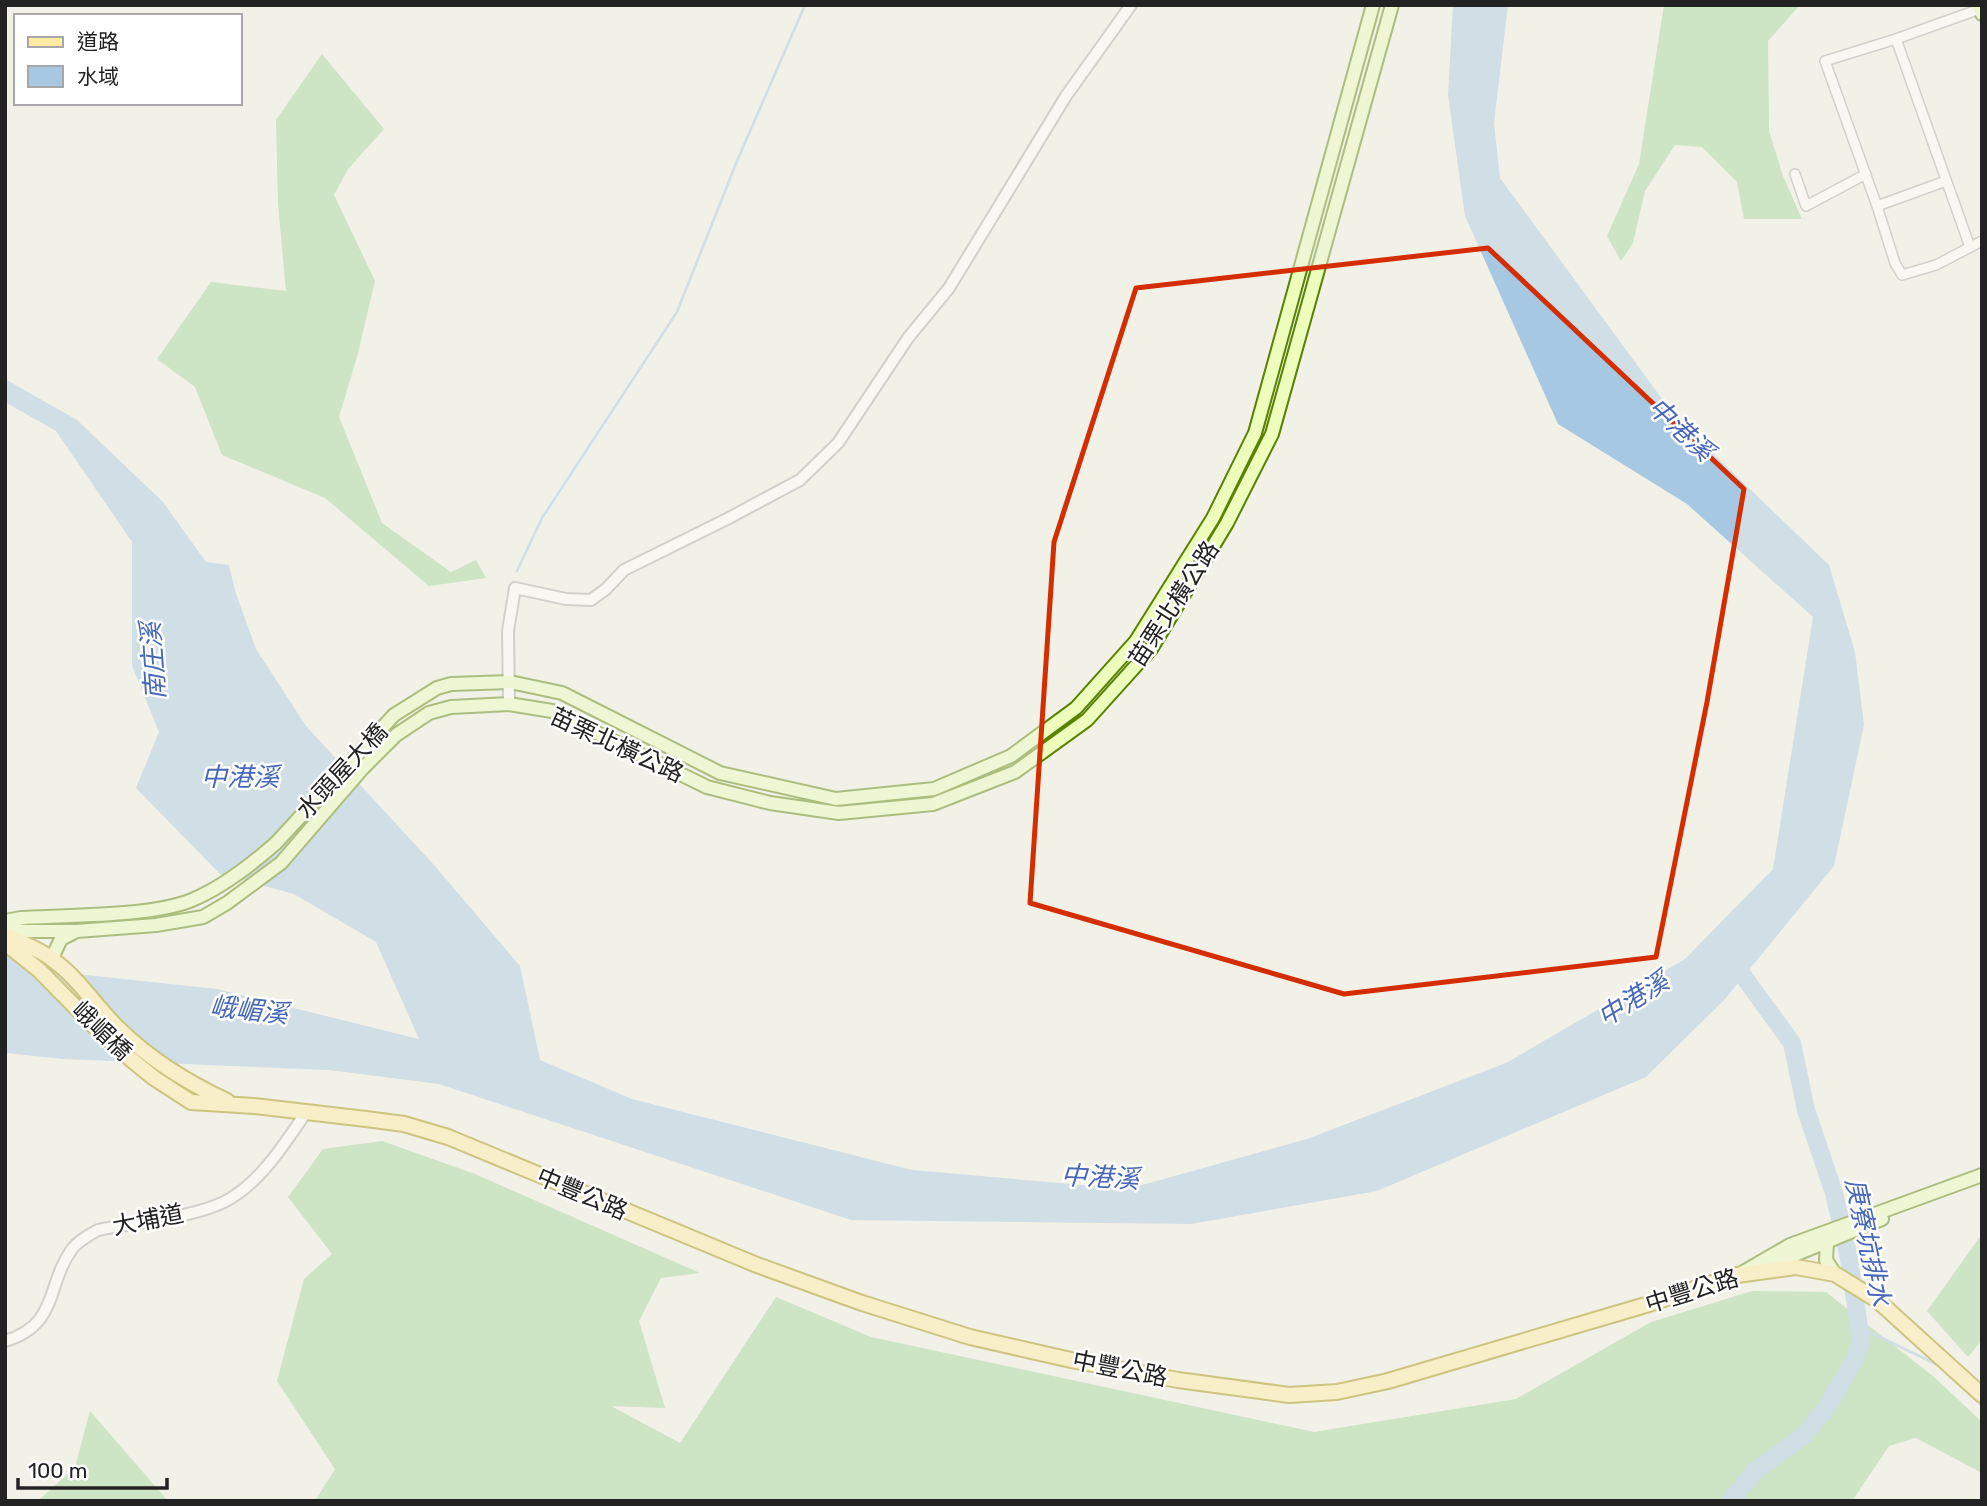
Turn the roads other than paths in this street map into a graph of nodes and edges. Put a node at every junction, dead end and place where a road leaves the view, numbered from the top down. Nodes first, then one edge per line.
1 (1131, 5) edge
2 (1373, 5) edge
3 (1392, 5) edge
4 (1980, 9) edge
5 (1896, 39) junction
6 (1866, 173) junction
7 (1795, 174) dead end
8 (1946, 181) junction
9 (1877, 206) junction
10 (1982, 241) edge
11 (1970, 247) junction
12 (510, 682) junction
13 (509, 704) junction
14 (5, 922) edge
15 (5, 929) edge
16 (77, 931) junction
17 (5, 935) edge
18 (5, 943) edge
19 (52, 958) junction
20 (201, 1089) joint
21 (191, 1102) joint
22 (237, 1106) junction
23 (307, 1111) junction
24 (1975, 1178) edge
25 (1832, 1237) junction
26 (1744, 1274) junction
27 (1838, 1276) junction
28 (5, 1341) edge
29 (1982, 1395) edge

1 - 12 street
2 - 12 main road, 苗栗北橫公路
3 - 13 main road, 苗栗北橫公路
4 - 5 street
5 - 6 street
5 - 8 street
6 - 7 street
6 - 9 street
8 - 9 street
8 - 11 street
9 - 11 street
10 - 11 street
12 - 13 street
12 - 14 main road, 水頭屋大橋
13 - 16 main road, 水頭屋大橋
15 - 16 main road
16 - 19 main road
17 - 19 main road
18 - 21 main road, 峨嵋橋
19 - 20 main road, 峨嵋橋
20 - 22 main road, 中豐公路
21 - 22 main road, 中豐公路
22 - 23 main road, 中豐公路
23 - 26 main road, 中豐公路
23 - 28 street, 大埔道
24 - 25 main road
25 - 26 main road
25 - 27 main road
26 - 27 main road, 中豐公路
27 - 29 main road, 中豐公路

